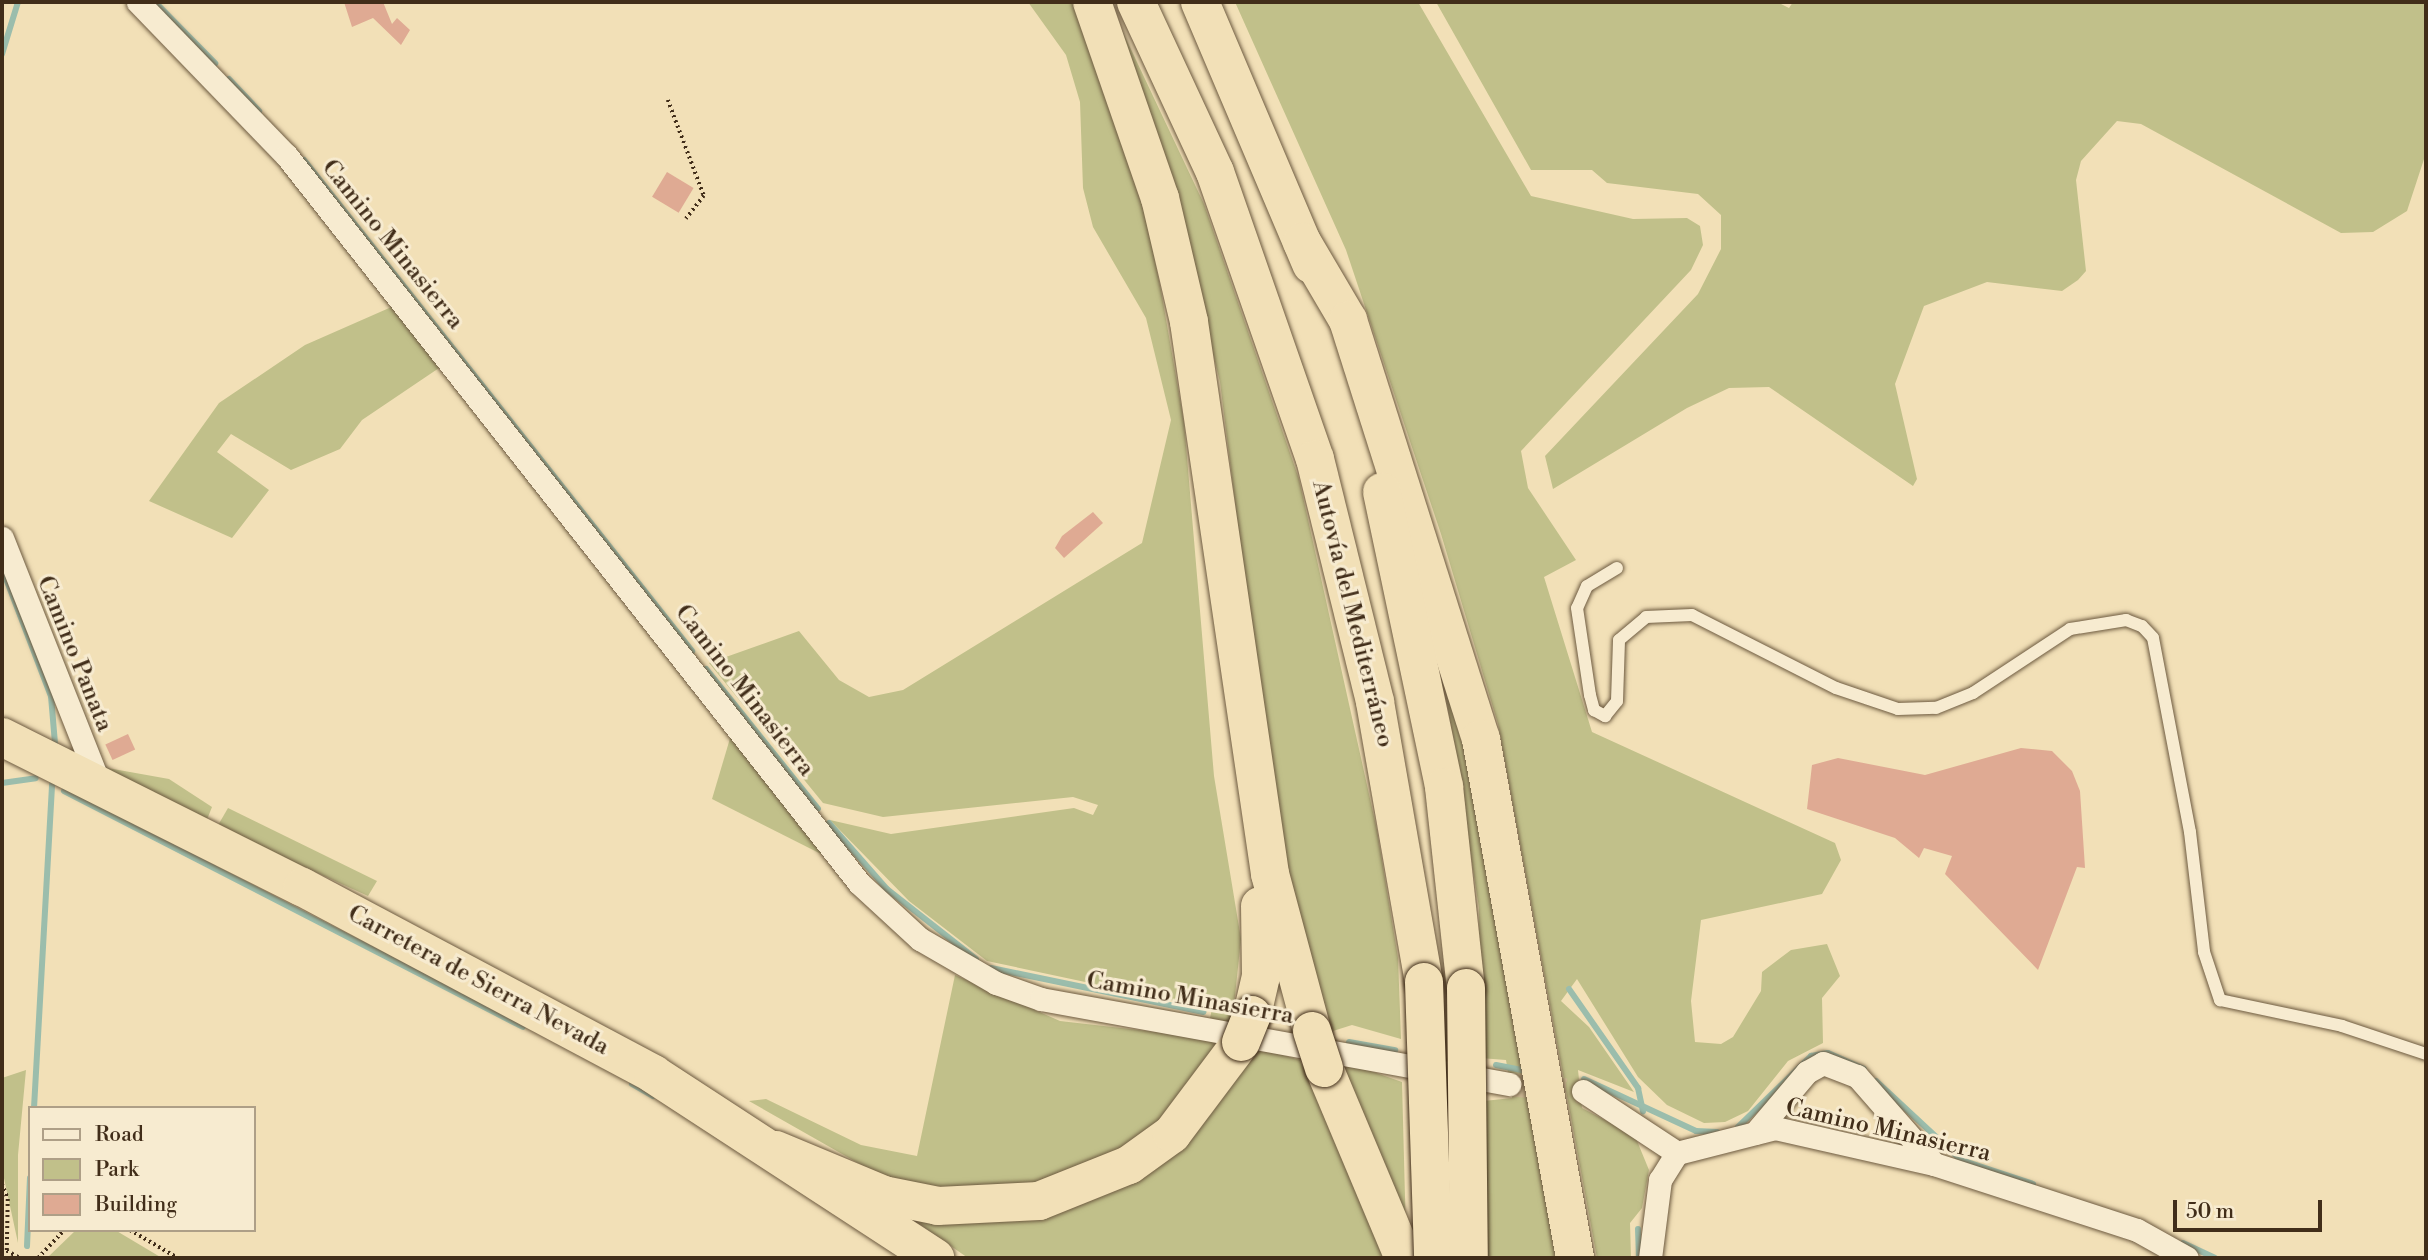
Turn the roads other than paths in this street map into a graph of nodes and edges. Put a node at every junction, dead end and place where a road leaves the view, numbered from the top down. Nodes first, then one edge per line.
1 (138, 2) edge
2 (1092, 2) edge
3 (1136, 2) edge
4 (1200, 2) edge
5 (1303, 242) junction
6 (2, 538) edge
7 (1617, 568) dead end
8 (2, 737) edge
9 (1252, 768) junction
10 (101, 787) junction
11 (2426, 1054) edge
12 (1509, 1084) tunnel mouth
13 (1583, 1091) tunnel mouth
14 (1755, 1133) junction
15 (776, 1150) junction
16 (1677, 1153) junction
17 (1934, 1164) junction
18 (935, 1258) edge
19 (1404, 1258) edge
20 (1433, 1258) edge
21 (1469, 1258) edge
22 (1575, 1258) edge
23 (1650, 1258) edge
24 (2187, 1258) edge

1 - 12 street, Camino Minasierra
2 - 9 highway
3 - 20 highway, Autovía del Mediterráneo, bridge
4 - 5 highway, Autovía del Mediterráneo
5 - 21 highway, Autovía del Mediterráneo, bridge
5 - 22 highway
6 - 10 street, Camino Panata
7 - 11 lane
8 - 10 highway, Carretera de Sierra Nevada
9 - 15 highway
9 - 19 highway, bridge
10 - 15 highway, Carretera de Sierra Nevada
13 - 16 street
14 - 16 street, Camino Minasierra
14 - 17 street, Camino Minasierra
14 - 17 street
15 - 18 highway, Carretera de Sierra Nevada
16 - 23 street
17 - 24 street, Camino Minasierra

